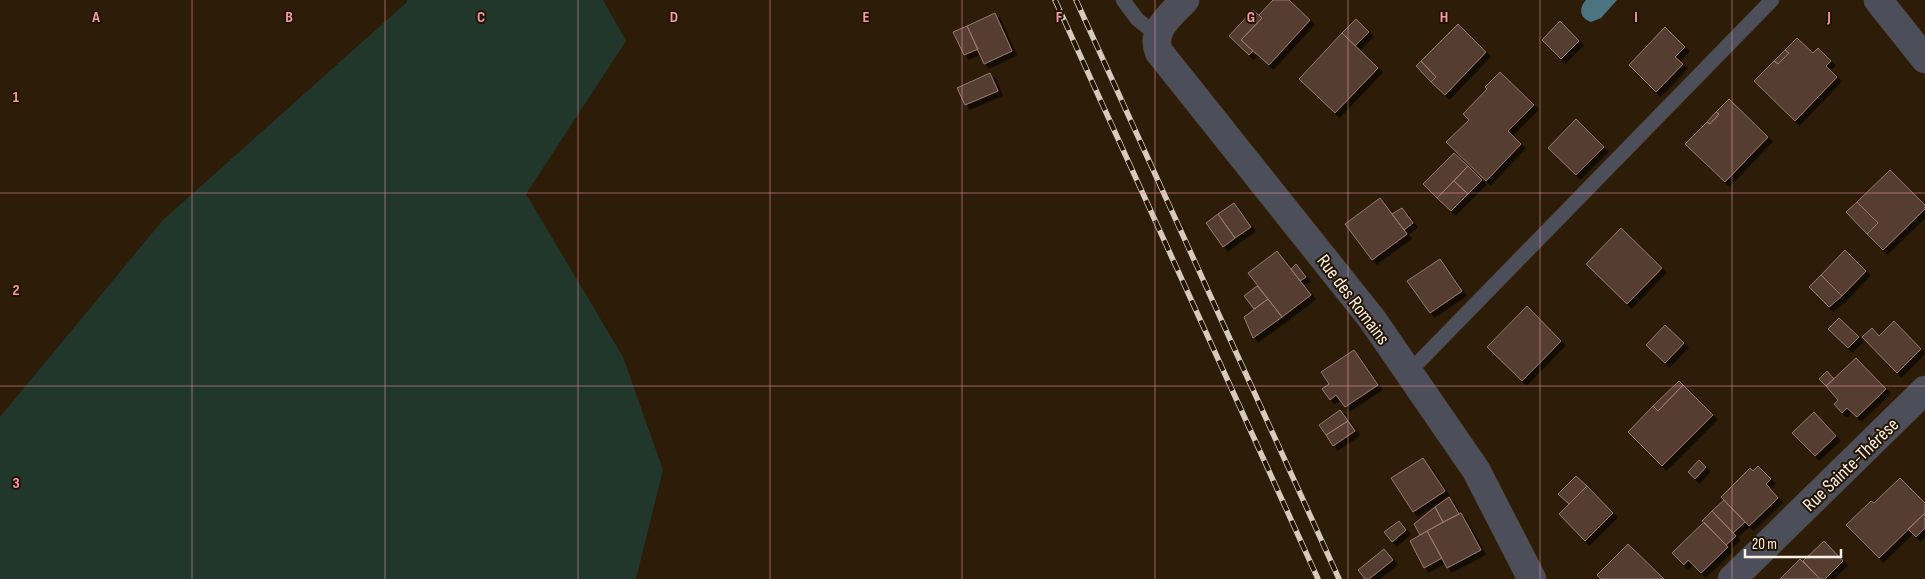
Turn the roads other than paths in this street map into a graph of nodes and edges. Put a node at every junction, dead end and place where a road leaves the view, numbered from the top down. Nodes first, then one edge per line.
1 (1122, 0) edge
2 (1186, 0) edge
3 (1772, 0) edge
4 (1878, 0) edge
5 (1157, 35) junction
6 (1925, 59) edge
7 (1409, 372) junction
8 (1925, 390) edge
9 (1532, 579) edge
10 (1732, 579) edge

1 - 5 lane
2 - 5 street
3 - 7 lane
4 - 6 street
5 - 7 street, Rue des Romains
7 - 9 street, Rue des Romains
8 - 10 street, Rue Sainte-Thérèse

